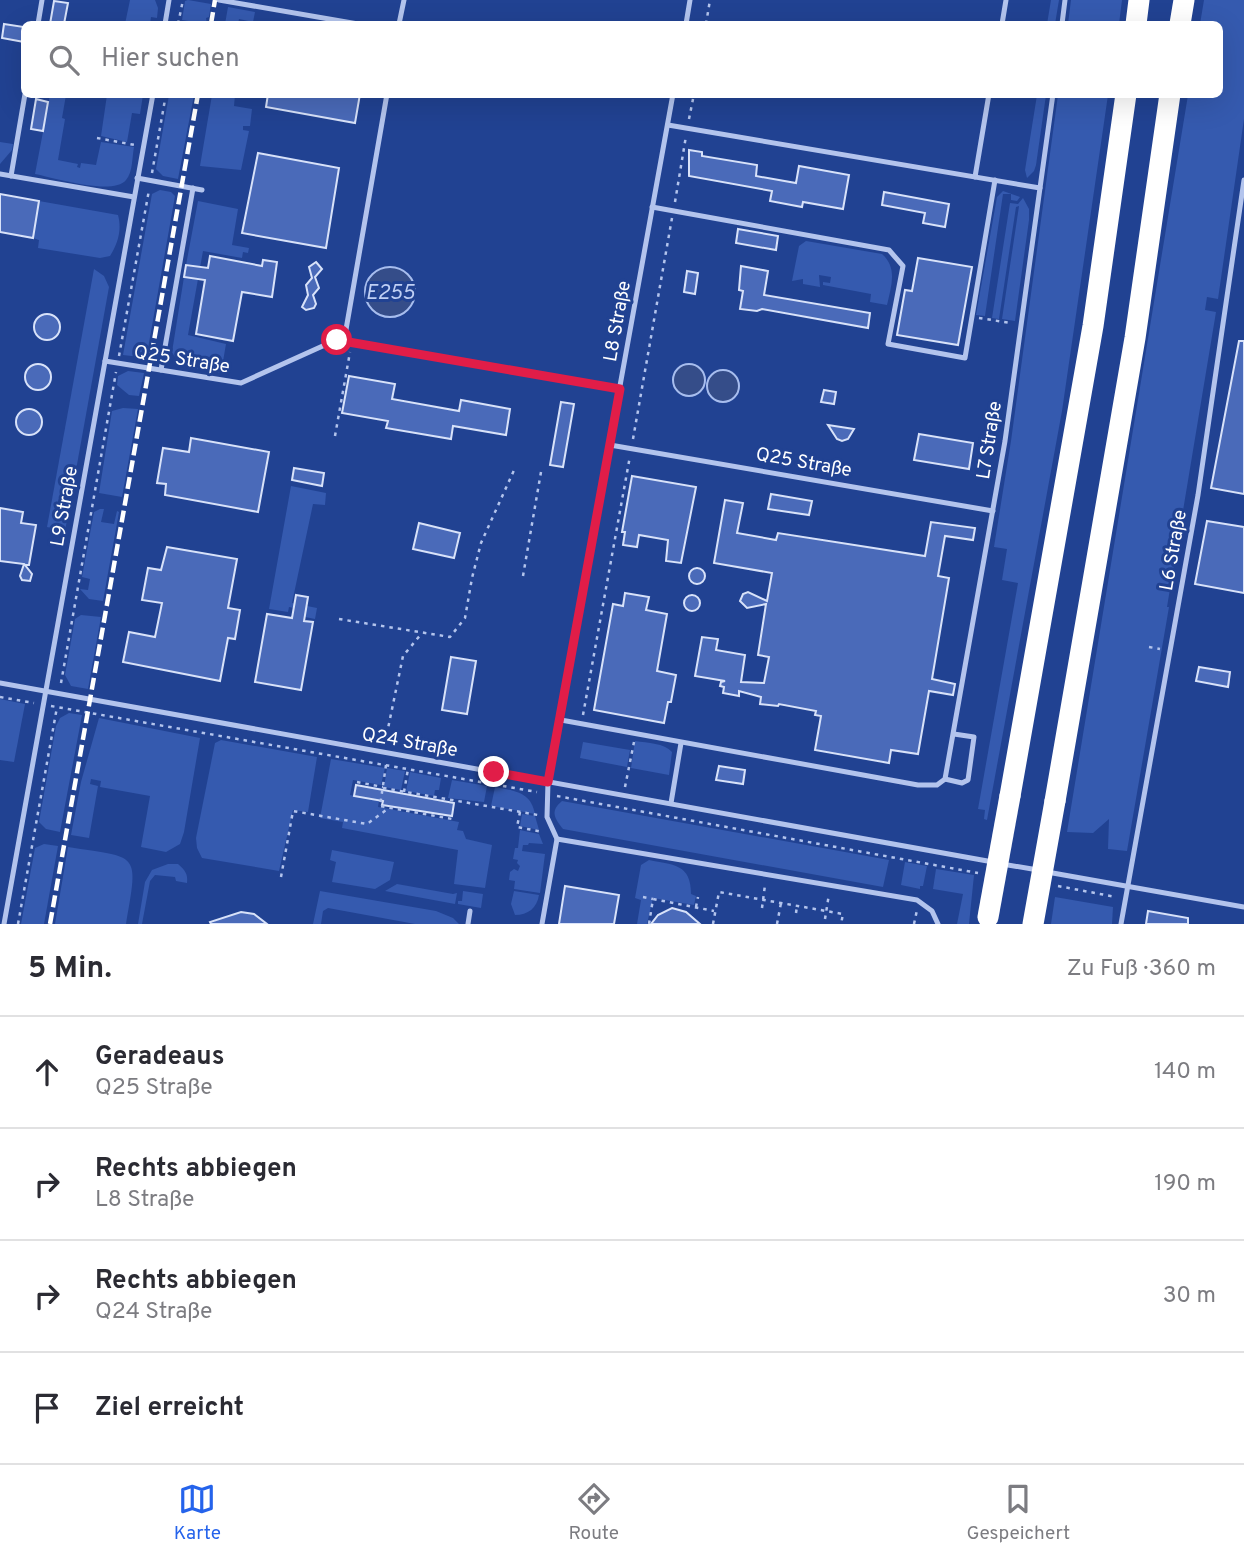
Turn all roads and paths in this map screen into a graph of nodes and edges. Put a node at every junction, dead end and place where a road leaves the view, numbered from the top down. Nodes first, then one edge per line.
1 (42, 0) edge
2 (169, 0) edge
3 (183, 0) edge
4 (219, 0) edge
5 (404, 0) edge
6 (690, 0) edge
7 (710, 0) edge
8 (1006, 0) edge
9 (1065, 0) edge
10 (1139, 0) edge
11 (1184, 0) edge
12 (38, 21) edge
13 (166, 21) edge
14 (179, 21) edge
15 (341, 21) edge
16 (400, 21) edge
17 (686, 21) edge
18 (706, 21) edge
19 (1002, 21) edge
20 (1062, 21) edge
21 (1136, 21) edge
22 (1180, 21) edge
23 (24, 98) edge
24 (152, 98) edge
25 (165, 98) edge
26 (386, 98) edge
27 (672, 98) edge
28 (693, 98) edge
29 (988, 98) edge
30 (1052, 98) edge
31 (1125, 98) edge
32 (1169, 98) edge
33 (668, 125) junction
34 (688, 128) junction
35 (97, 138) dead end
36 (143, 146) junction
37 (0, 174) edge
38 (11, 176) junction
39 (975, 177) junction
40 (137, 178) junction
41 (995, 180) junction
42 (1244, 180) edge
43 (150, 181) junction
44 (193, 188) junction
45 (1040, 188) junction
46 (202, 190) dead end
47 (134, 197) junction
48 (652, 207) junction
49 (673, 211) junction
50 (981, 318) dead end
51 (1021, 325) junction
52 (344, 341) junction
53 (352, 342) junction
54 (105, 361) junction
55 (117, 363) junction
56 (161, 370) junction
57 (620, 389) junction
58 (335, 436) dead end
59 (610, 445) junction
60 (631, 448) junction
61 (515, 468) dead end
62 (541, 472) dead end
63 (993, 511) junction
64 (523, 576) dead end
65 (339, 619) dead end
66 (422, 633) junction
67 (0, 683) edge
68 (46, 691) junction
69 (59, 694) junction
70 (69, 709) dead end
71 (561, 720) junction
72 (581, 724) junction
73 (635, 734) junction
74 (954, 734) junction
75 (681, 743) junction
76 (383, 753) junction
77 (386, 765) junction
78 (408, 769) junction
79 (945, 779) junction
80 (357, 782) dead end
81 (548, 782) junction
82 (383, 787) junction
83 (404, 792) junction
84 (546, 794) junction
85 (624, 795) junction
86 (671, 803) junction
87 (389, 808) junction
88 (520, 812) junction
89 (547, 817) junction
90 (452, 819) dead end
91 (556, 837) junction
92 (978, 873) dead end
93 (281, 877) dead end
94 (766, 881) dead end
95 (1058, 886) dead end
96 (1128, 886) junction
97 (830, 893) dead end
98 (642, 897) dead end
99 (698, 897) dead end
100 (1125, 898) junction
101 (653, 899) junction
102 (763, 899) junction
103 (781, 903) junction
104 (797, 906) junction
105 (696, 907) junction
106 (1244, 907) edge
107 (761, 908) dead end
108 (826, 910) junction
109 (470, 911) dead end
110 (715, 911) junction
111 (796, 913) dead end
112 (825, 919) dead end
113 (987, 921) edge
114 (4, 924) edge
115 (18, 924) edge
116 (468, 924) edge
117 (542, 924) edge
118 (649, 924) edge
119 (713, 924) edge
120 (777, 924) edge
121 (841, 924) edge
122 (938, 924) edge
123 (1033, 924) edge
124 (1121, 924) edge

1 - 12 lane
2 - 13 lane
3 - 14 path
4 - 15 lane
5 - 16 lane
6 - 17 lane
7 - 18 path
8 - 19 lane
9 - 20 lane
10 - 21 highway
11 - 22 highway
23 - 38 lane
24 - 36 lane, L9 Straße
25 - 43 path
26 - 52 lane
27 - 33 lane, L8 Straße
28 - 34 path
29 - 39 lane
30 - 45 lane, L7 Straße
31 - 113 highway, bridge
32 - 123 highway, bridge
33 - 34 lane
33 - 48 lane, L8 Straße
34 - 39 lane
34 - 49 path
35 - 36 path
36 - 40 lane, L9 Straße
37 - 38 lane
38 - 47 lane
39 - 41 lane
40 - 43 lane
40 - 47 lane, L9 Straße
41 - 45 lane
41 - 49 lane
42 - 96 lane, L6 Straße
43 - 44 lane
43 - 55 path
44 - 46 lane
44 - 56 lane
45 - 51 lane, L7 Straße
47 - 54 lane, L9 Straße
48 - 49 lane
48 - 57 lane, L8 Straße
49 - 60 path
50 - 51 path
51 - 63 lane, L7 Straße
52 - 53 lane, Q25 Straße
52 - 56 lane, Q25 Straße
53 - 57 lane, Q25 Straße
53 - 58 path
54 - 55 lane, Q25 Straße
54 - 68 lane, L9 Straße
55 - 56 lane, Q25 Straße
55 - 69 path
57 - 59 lane, L8 Straße
59 - 60 lane, Q25 Straße
59 - 71 lane, L8 Straße
60 - 63 lane, Q25 Straße
60 - 72 path
61 - 66 path
62 - 64 path
63 - 74 lane, L7 Straße
65 - 66 path
66 - 76 path
67 - 68 lane, Q24 Straße
68 - 69 lane, Q24 Straße
68 - 114 lane, L9 Straße
69 - 76 lane, Q24 Straße
69 - 115 path
70 - 77 path
71 - 72 lane
71 - 81 lane, L8 Straße
72 - 73 lane
73 - 75 lane
73 - 85 path
74 - 79 lane, L7 Straße
74 - 79 lane
75 - 79 lane
75 - 86 lane
76 - 81 lane, Q24 Straße
77 - 78 path
77 - 82 path
78 - 83 path
78 - 84 path
80 - 82 path
81 - 84 lane, L8 Straße
81 - 85 lane, Q24 Straße
82 - 83 path
82 - 87 path
83 - 88 path
84 - 89 lane, L8 Straße
84 - 92 path
85 - 86 lane, Q24 Straße
86 - 96 lane, Q24 Straße
87 - 90 path
87 - 93 path
88 - 89 path
88 - 91 path
89 - 91 lane, L8 Straße
91 - 117 lane
91 - 122 lane
94 - 102 path
95 - 100 path
96 - 100 lane, L6 Straße
96 - 106 lane, Q24 Straße
97 - 108 path
98 - 101 path
99 - 105 path
100 - 124 lane, L6 Straße
101 - 105 path
101 - 118 path
102 - 103 path
102 - 107 path
102 - 110 path
103 - 104 path
103 - 120 path
104 - 108 path
104 - 111 path
105 - 110 path
108 - 112 path
108 - 121 path
109 - 116 lane
110 - 119 path

